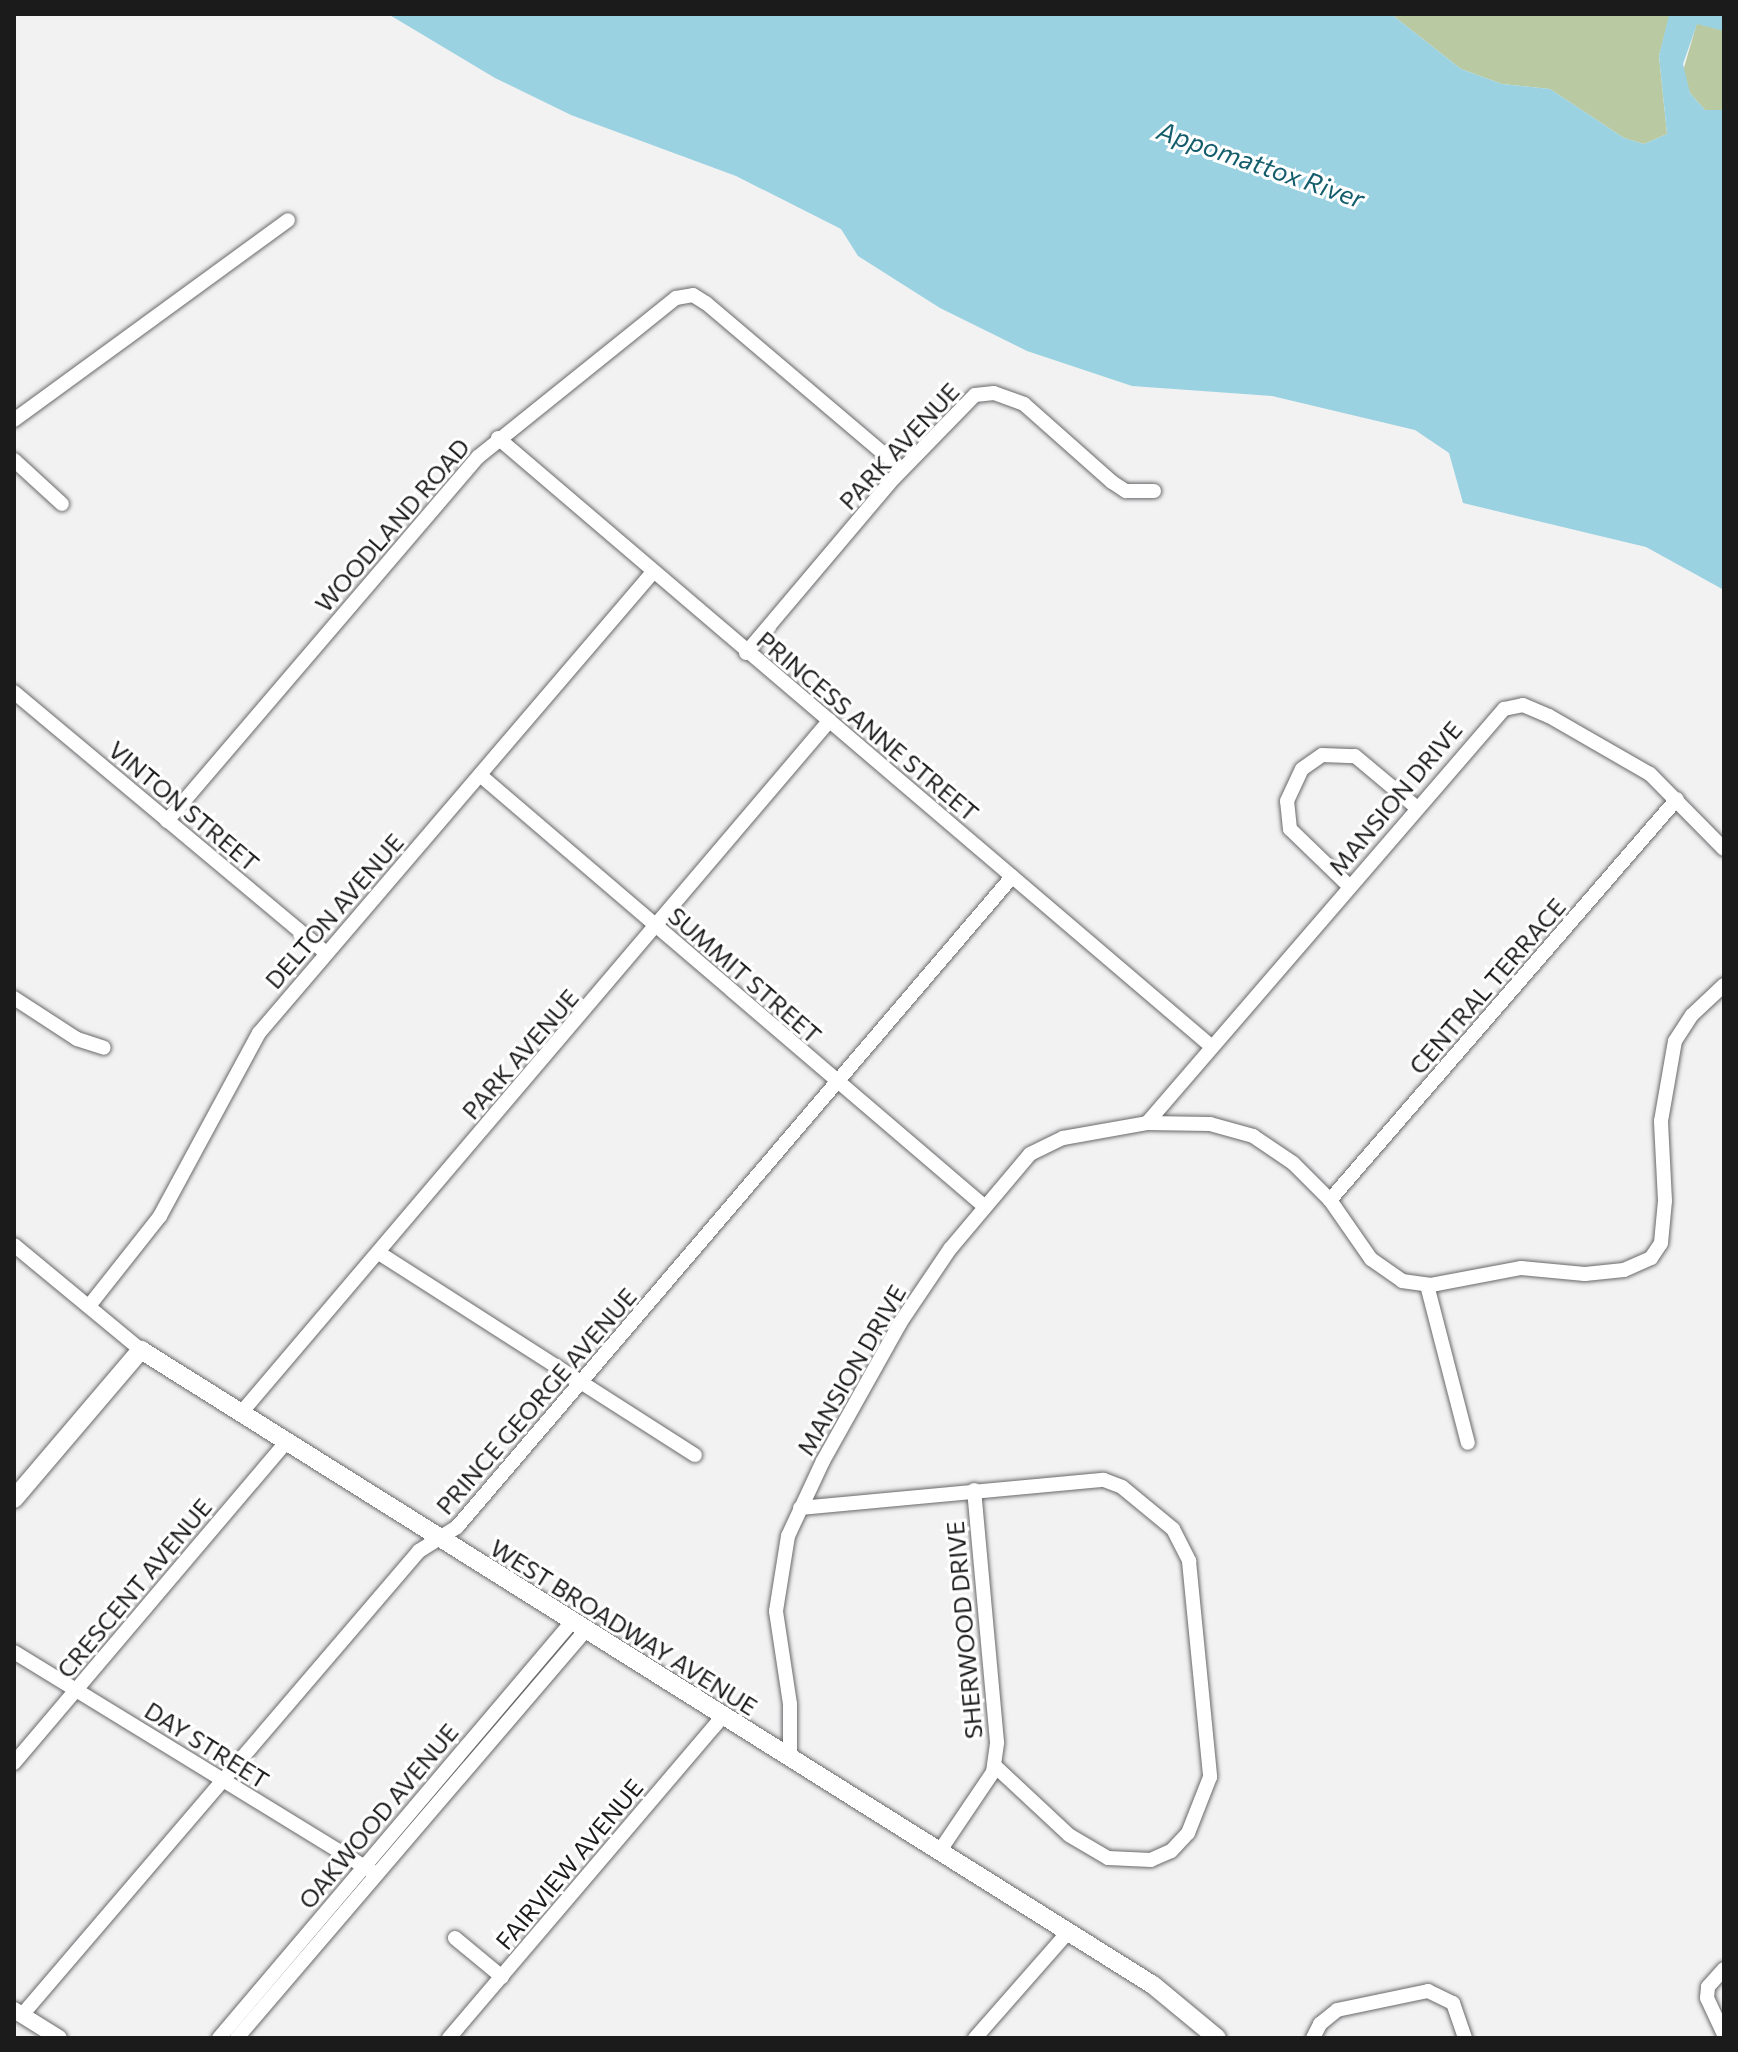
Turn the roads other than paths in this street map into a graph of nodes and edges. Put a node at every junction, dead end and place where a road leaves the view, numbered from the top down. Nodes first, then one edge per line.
1 (288, 220) dead end
2 (14, 420) edge
3 (498, 438) junction
4 (14, 460) edge
5 (902, 469) junction
6 (1154, 491) dead end
7 (62, 504) dead end
8 (653, 572) junction
9 (746, 653) junction
10 (14, 692) edge
11 (830, 720) junction
12 (480, 775) junction
13 (1677, 799) junction
14 (1416, 807) junction
15 (167, 821) junction
16 (1724, 849) edge
17 (1012, 877) junction
18 (1349, 886) junction
19 (656, 927) junction
20 (326, 953) junction
21 (1724, 985) edge
22 (14, 998) edge
23 (1211, 1046) junction
24 (104, 1048) dead end
25 (837, 1082) junction
26 (1147, 1123) junction
27 (1330, 1200) junction
28 (984, 1206) junction
29 (14, 1245) edge
30 (379, 1253) junction
31 (1427, 1285) junction
32 (89, 1306) junction
33 (141, 1350) junction
34 (582, 1382) junction
35 (241, 1413) junction
36 (286, 1442) junction
37 (1468, 1443) dead end
38 (695, 1455) dead end
39 (974, 1490) junction
40 (14, 1499) edge
41 (800, 1508) junction
42 (441, 1540) junction
43 (578, 1627) junction
44 (14, 1652) edge
45 (76, 1690) junction
46 (722, 1717) junction
47 (790, 1759) junction
48 (14, 1763) edge
49 (995, 1766) junction
50 (223, 1781) junction
51 (939, 1852) junction
52 (370, 1870) junction
53 (1068, 1932) junction
54 (455, 1938) dead end
55 (1724, 1969) edge
56 (502, 1977) junction
57 (18, 2013) edge
58 (1724, 2034) edge
59 (59, 2038) edge
60 (219, 2038) edge
61 (237, 2038) edge
62 (449, 2038) edge
63 (975, 2038) edge
64 (1217, 2038) edge
65 (1313, 2038) edge
66 (1465, 2038) edge

1 - 2 street
3 - 5 street, WOODLAND ROAD
3 - 8 street, PRINCESS ANNE STREET
3 - 15 street, WOODLAND ROAD
4 - 7 street
5 - 6 street, PARK AVENUE
5 - 9 street, PARK AVENUE
8 - 9 street, PRINCESS ANNE STREET
8 - 12 street, DELTON AVENUE
9 - 11 street, PRINCESS ANNE STREET
10 - 15 street, VINTON STREET
11 - 17 street, PRINCESS ANNE STREET
11 - 19 street, PARK AVENUE
12 - 19 street, SUMMIT STREET
12 - 20 street, DELTON AVENUE
13 - 14 street, MANSION DRIVE
13 - 16 street, MANSION DRIVE
13 - 27 street, CENTRAL TERRACE
14 - 18 street, MANSION DRIVE
14 - 18 street
15 - 20 street, VINTON STREET
17 - 23 street, PRINCESS ANNE STREET
17 - 25 street, PRINCE GEORGE AVENUE
18 - 23 street, MANSION DRIVE
19 - 25 street, SUMMIT STREET
19 - 30 street, PARK AVENUE
20 - 32 street, DELTON AVENUE
21 - 31 street, MANSION DRIVE
22 - 24 street
23 - 26 street, MANSION DRIVE
25 - 28 street, SUMMIT STREET
25 - 34 street, PRINCE GEORGE AVENUE
26 - 27 street, MANSION DRIVE
26 - 28 street, MANSION DRIVE
27 - 31 street, MANSION DRIVE
28 - 41 street, MANSION DRIVE
29 - 32 street, WEST BROADWAY AVENUE
30 - 34 street
30 - 35 street, PARK AVENUE
31 - 37 street
32 - 33 street, WEST BROADWAY AVENUE
33 - 35 main road, WEST BROADWAY AVENUE
33 - 40 main road
34 - 38 street
34 - 42 street, PRINCE GEORGE AVENUE
35 - 36 main road, WEST BROADWAY AVENUE
36 - 42 main road, WEST BROADWAY AVENUE
36 - 45 street, CRESCENT AVENUE
39 - 41 street, SHERWOOD DRIVE
39 - 49 street, SHERWOOD DRIVE
39 - 49 street, SHERWOOD DRIVE
41 - 47 street, MANSION DRIVE
42 - 43 main road, WEST BROADWAY AVENUE
42 - 50 street, PRINCE GEORGE AVENUE
43 - 46 main road, WEST BROADWAY AVENUE
43 - 52 street, OAKWOOD AVENUE
44 - 45 street, DAY STREET
45 - 48 street, CRESCENT AVENUE
45 - 50 street, DAY STREET
46 - 47 main road, WEST BROADWAY AVENUE
46 - 56 street, FAIRVIEW AVENUE
47 - 51 main road, WEST BROADWAY AVENUE
49 - 51 street, SHERWOOD DRIVE
50 - 52 street, DAY STREET
50 - 57 street, PRINCE GEORGE AVENUE
51 - 53 main road, WEST BROADWAY AVENUE
52 - 60 street, OAKWOOD AVENUE
52 - 61 street, OAKWOOD AVENUE
53 - 63 street
53 - 64 main road, WEST BROADWAY AVENUE
54 - 56 street
55 - 58 street
56 - 62 street, FAIRVIEW AVENUE
57 - 59 street
65 - 66 street

